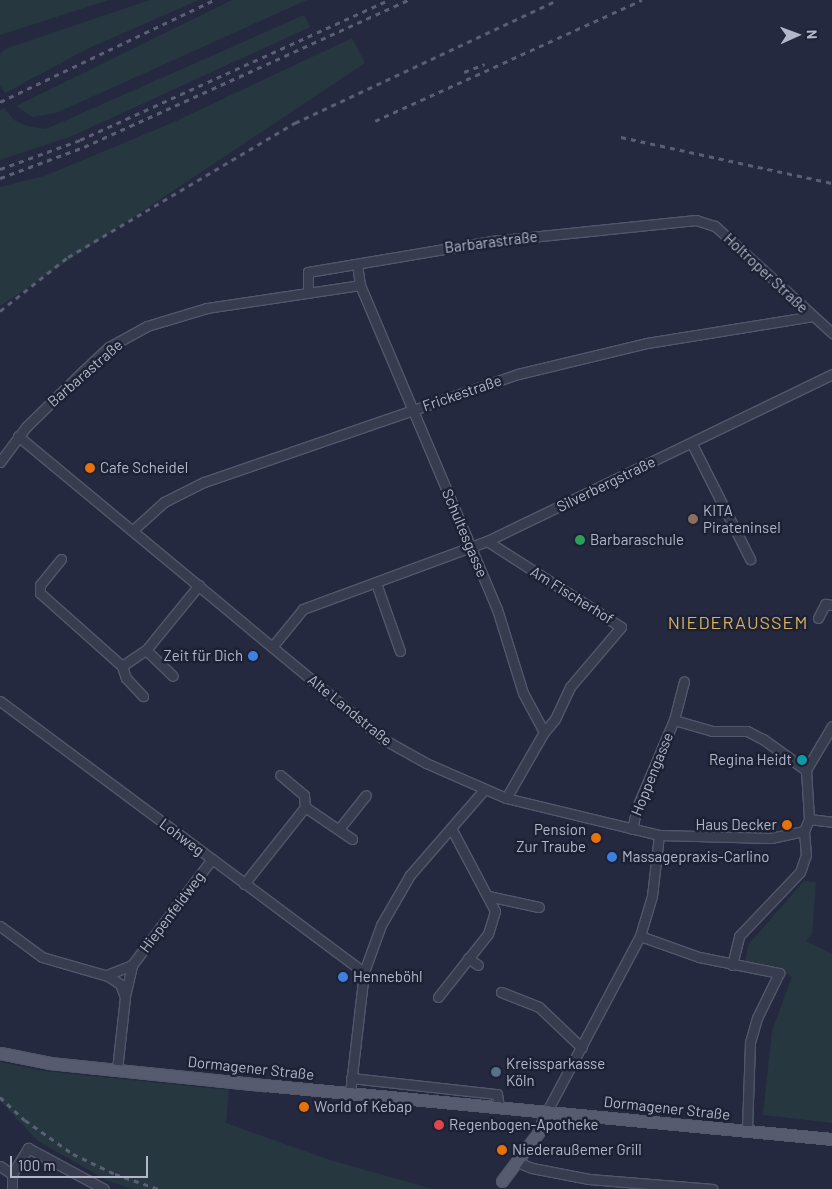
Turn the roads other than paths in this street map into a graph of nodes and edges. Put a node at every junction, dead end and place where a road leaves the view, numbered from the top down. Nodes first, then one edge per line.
1 (696, 220) joint
2 (357, 264) junction
3 (360, 285) junction
4 (308, 293) junction
5 (814, 316) junction
6 (832, 333) edge
7 (832, 374) edge
8 (414, 409) junction
9 (18, 436) junction
10 (692, 444) junction
11 (0, 462) edge
12 (133, 530) junction
13 (487, 541) junction
14 (472, 548) junction
15 (61, 559) dead end
16 (750, 559) dead end
17 (376, 583) junction
18 (200, 585) junction
19 (832, 605) edge
20 (818, 618) dead end
21 (272, 647) junction
22 (146, 650) junction
23 (400, 651) dead end
24 (122, 666) junction
25 (173, 676) dead end
26 (684, 681) dead end
27 (143, 696) dead end
28 (0, 701) edge
29 (674, 720) junction
30 (832, 726) edge
31 (544, 732) junction
32 (806, 770) junction
33 (280, 775) dead end
34 (484, 790) junction
35 (366, 794) dead end
36 (506, 798) junction
37 (304, 806) junction
38 (809, 819) junction
39 (832, 822) edge
40 (451, 828) junction
41 (339, 829) junction
42 (632, 829) junction
43 (804, 831) junction
44 (659, 834) junction
45 (352, 839) dead end
46 (212, 859) junction
47 (244, 884) junction
48 (488, 896) junction
49 (539, 908) dead end
50 (0, 926) edge
51 (640, 936) junction
52 (468, 958) junction
53 (132, 965) junction
54 (478, 965) dead end
55 (732, 965) junction
56 (364, 972) junction
57 (103, 975) junction
58 (501, 992) dead end
59 (125, 997) junction
60 (438, 997) dead end
61 (582, 1048) junction
62 (0, 1053) edge
63 (117, 1070) junction
64 (352, 1078) junction
65 (350, 1093) junction
66 (499, 1106) junction
67 (547, 1111) junction
68 (747, 1131) junction
69 (832, 1139) edge
70 (517, 1162) junction
71 (0, 1166) edge
72 (12, 1174) junction
73 (502, 1181) dead end
74 (12, 1189) edge
75 (104, 1189) edge
76 (713, 1189) edge

1 - 2 street, Barbarastraße
1 - 5 street, Holtroper Straße
2 - 3 street, Schultesgasse
2 - 4 street, Barbarastraße
3 - 4 street, Barbarastraße
3 - 8 street, Schultesgasse
4 - 9 street, Barbarastraße
5 - 6 street, Holtroper Straße
5 - 8 street, Frickestraße
7 - 10 street, Silverbergstraße
8 - 12 street, Frickestraße
8 - 14 street, Schultesgasse
9 - 11 street, Barbarastraße
9 - 12 street, Alte Landstraße
10 - 13 street, Silverbergstraße
10 - 16 street
12 - 18 street, Alte Landstraße
13 - 14 street, Silverbergstraße
13 - 31 street, Am Fischerhof
14 - 17 street, Silverbergstraße
14 - 31 street, Schultesgasse
15 - 24 street
17 - 21 street, Silverbergstraße
17 - 23 street
18 - 21 street, Alte Landstraße
18 - 22 street
19 - 20 street
21 - 34 street, Alte Landstraße
22 - 24 street
22 - 25 street
24 - 27 street
26 - 29 street, Hoppengasse
28 - 46 street, Lohweg
29 - 32 street, Hoppengasse
29 - 42 street, Hoppengasse
30 - 32 street
31 - 36 street
32 - 38 street
33 - 37 street
34 - 36 street, Alte Landstraße
34 - 40 street
35 - 41 street
36 - 42 street, Alte Landstraße
37 - 41 street
37 - 47 street
38 - 39 street
38 - 43 street
40 - 48 street
40 - 56 street
41 - 45 street
42 - 44 street, Alte Landstraße
43 - 44 street, Alte Landstraße
43 - 55 street
44 - 51 street
46 - 47 street, Lohweg
46 - 53 street, Hiepenfeldweg
47 - 56 street, Lohweg
48 - 49 street
48 - 52 street
50 - 57 street
51 - 55 street
51 - 61 street
52 - 54 street
52 - 60 street
53 - 57 street
53 - 59 street
55 - 68 street
56 - 64 street
57 - 59 street
58 - 61 street
59 - 63 street
61 - 67 street
62 - 63 main road, Dormagener Straße
63 - 65 main road, Dormagener Straße
64 - 65 street
64 - 66 street
65 - 66 main road, Dormagener Straße
66 - 67 main road, Dormagener Straße
67 - 68 main road, Dormagener Straße
67 - 70 main road
68 - 69 main road, Dormagener Straße
70 - 73 main road
70 - 76 street
71 - 72 street
72 - 74 street
72 - 75 street

